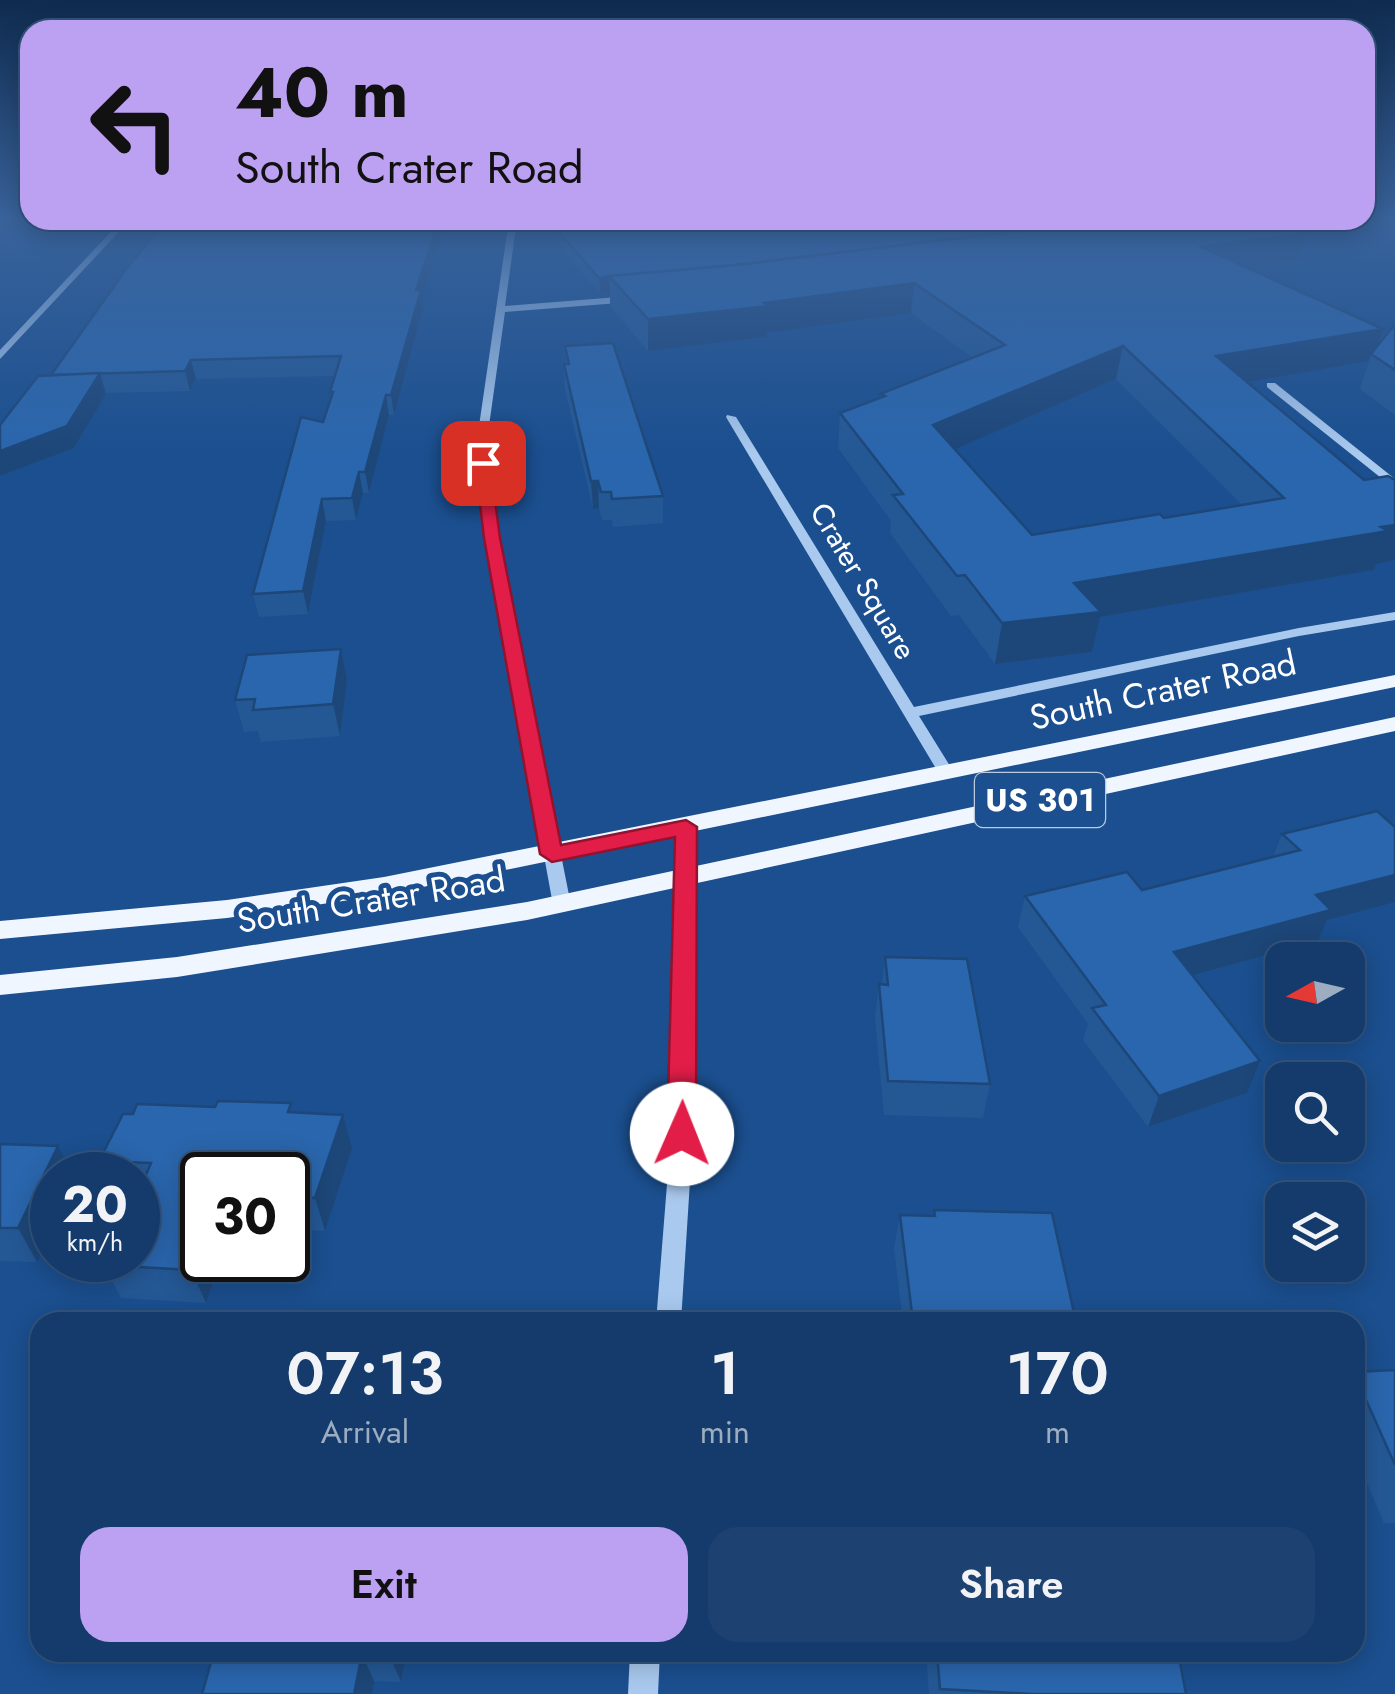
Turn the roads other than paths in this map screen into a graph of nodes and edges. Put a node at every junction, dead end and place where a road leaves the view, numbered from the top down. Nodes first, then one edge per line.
1 (56, 296) edge
2 (504, 296) edge
3 (639, 298) edge
4 (503, 309) junction
5 (0, 356) edge
6 (1271, 384) edge
7 (731, 417) dead end
8 (1395, 485) edge
9 (1395, 616) edge
10 (1395, 681) edge
11 (910, 713) junction
12 (1395, 724) edge
13 (947, 774) junction
14 (686, 827) junction
15 (552, 854) junction
16 (685, 880) junction
17 (562, 906) junction
18 (0, 930) edge
19 (0, 985) edge
20 (669, 1312) edge
21 (645, 1662) edge
22 (642, 1694) edge

1 - 5 street
2 - 4 street
3 - 4 street
4 - 15 street
6 - 8 street
7 - 11 street, Crater Square
9 - 11 street
10 - 13 main road, South Crater Road / US 301
11 - 13 street, Crater Square
12 - 16 main road, South Crater Road / US 301
13 - 14 main road, South Crater Road / US 301
14 - 15 main road, South Crater Road / US 301
14 - 16 street
15 - 17 street
15 - 18 main road, South Crater Road / US 301
16 - 17 main road, South Crater Road / US 301
16 - 20 street
17 - 19 main road, South Crater Road / US 301
21 - 22 street

